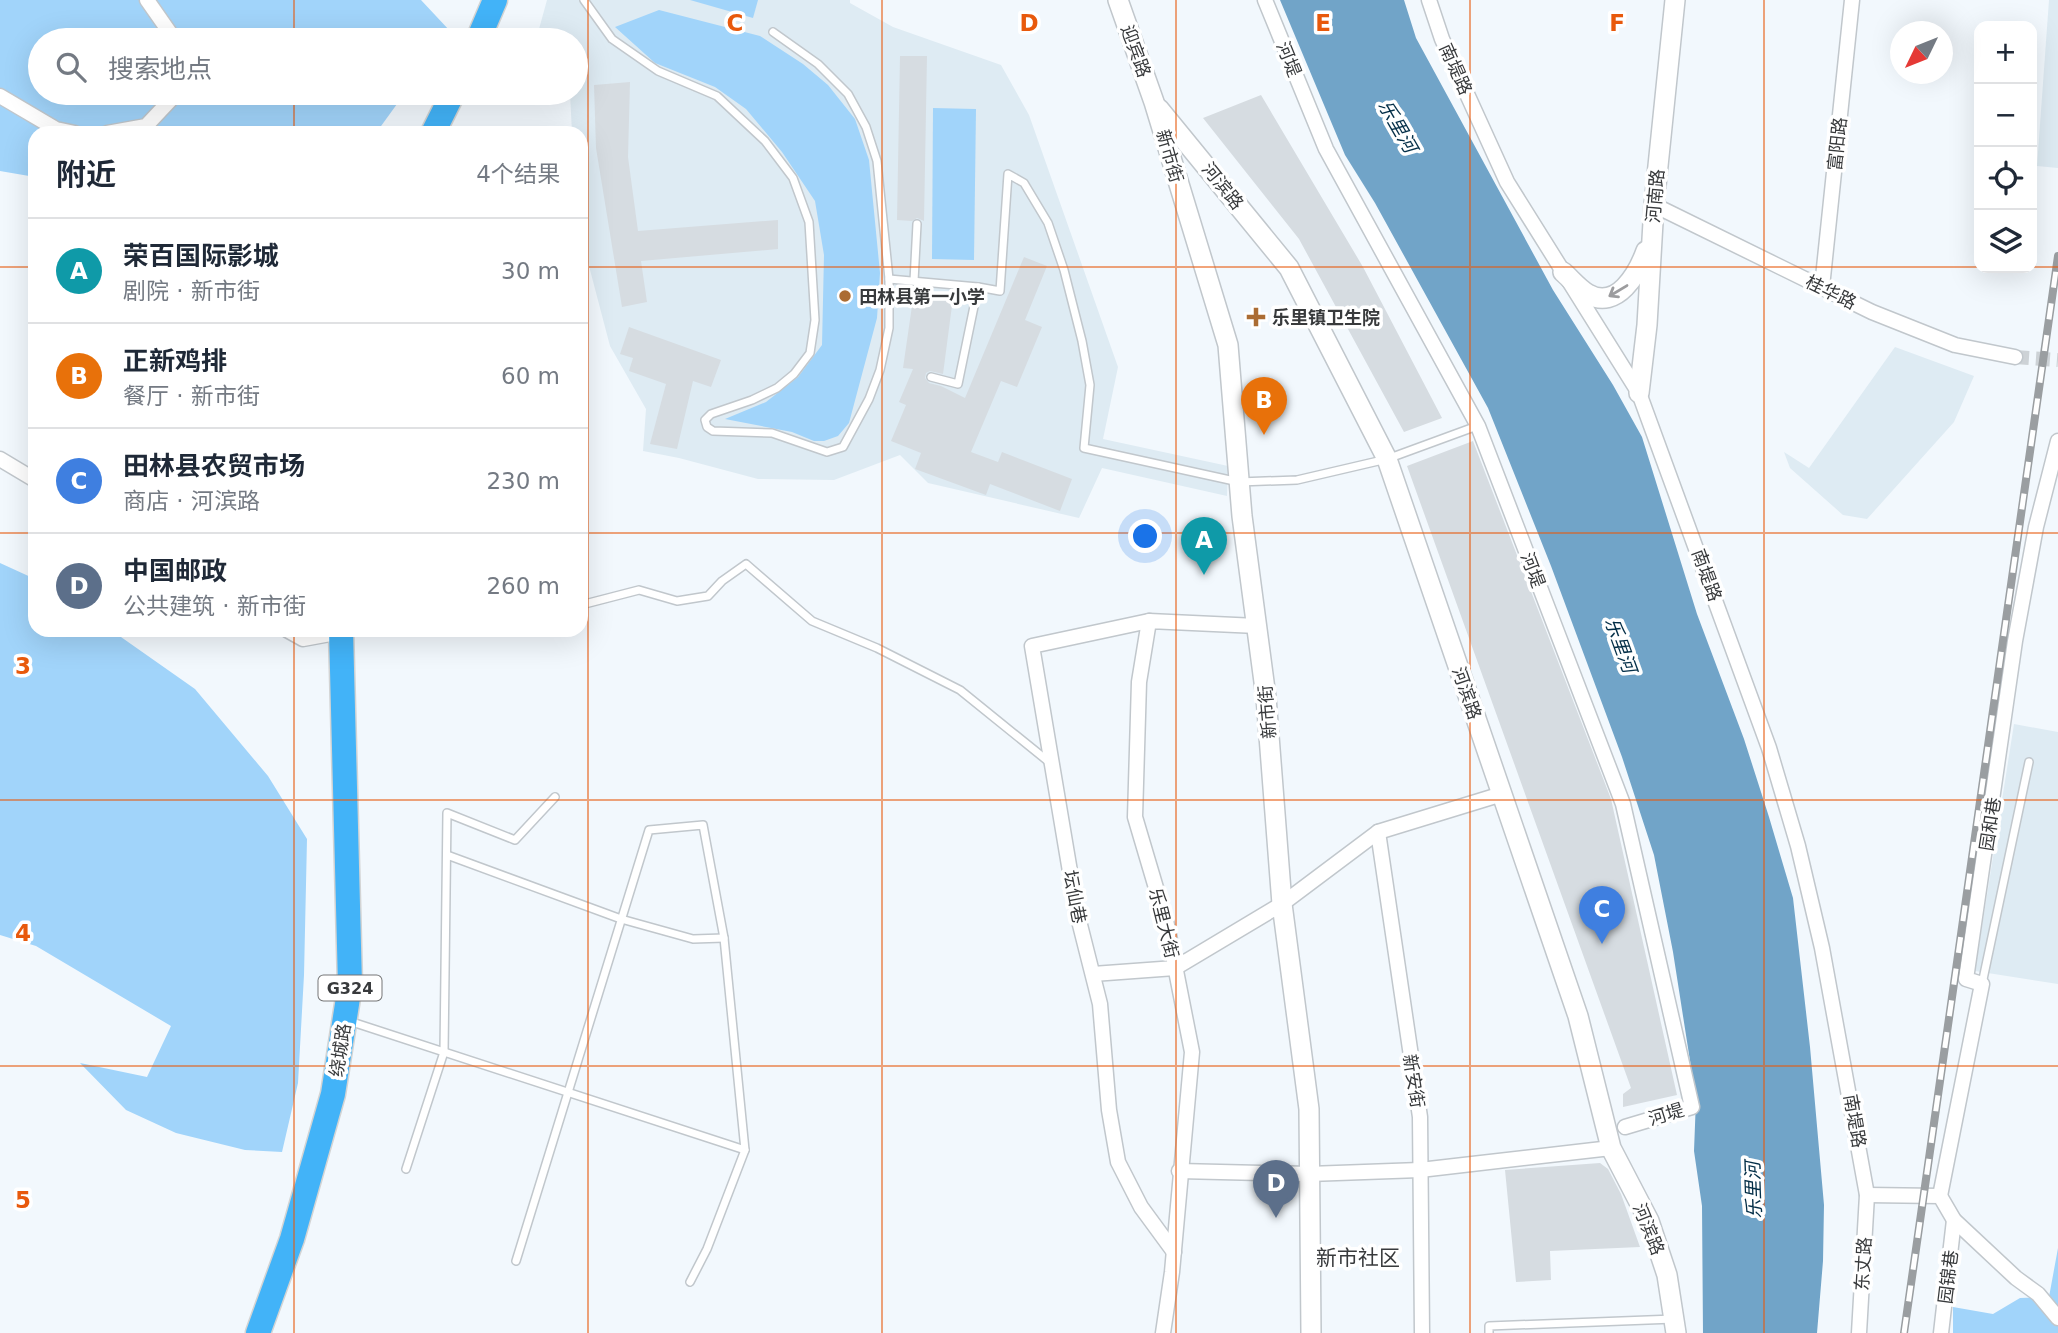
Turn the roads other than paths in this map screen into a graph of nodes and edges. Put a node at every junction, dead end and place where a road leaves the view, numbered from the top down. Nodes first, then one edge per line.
1 (147, 0) edge
2 (495, 0) edge
3 (584, 0) edge
4 (1118, 0) edge
5 (1265, 0) edge
6 (1429, 0) edge
7 (1675, 0) edge
8 (1852, 0) edge
9 (167, 28) edge
10 (483, 28) edge
11 (773, 32) dead end
12 (0, 96) edge
13 (1154, 102) junction
14 (166, 105) edge
15 (447, 105) edge
16 (51, 126) edge
17 (146, 126) edge
18 (436, 126) edge
19 (1200, 159) junction
20 (1174, 169) junction
21 (1654, 205) junction
22 (917, 224) dead end
23 (1652, 237) junction
24 (1563, 272) junction
25 (889, 279) junction
26 (914, 281) junction
27 (978, 287) junction
28 (1822, 287) junction
29 (2015, 358) tunnel mouth
30 (931, 377) dead end
31 (1639, 393) junction
32 (1478, 426) junction
33 (2058, 442) edge
34 (2056, 457) edge
35 (0, 459) edge
36 (1387, 459) junction
37 (28, 476) edge
38 (1240, 482) junction
39 (588, 603) edge
40 (1149, 621) junction
41 (1257, 626) junction
42 (341, 637) edge
43 (2029, 762) dead end
44 (1053, 764) junction
45 (1502, 794) junction
46 (555, 797) dead end
47 (1378, 832) junction
48 (447, 855) junction
49 (1282, 904) junction
50 (621, 919) junction
51 (724, 938) junction
52 (1175, 968) junction
53 (1093, 974) junction
54 (1982, 984) junction
55 (345, 1019) junction
56 (444, 1052) junction
57 (568, 1093) junction
58 (1625, 1127) dead end
59 (1611, 1148) junction
60 (745, 1150) junction
61 (406, 1169) dead end
62 (1420, 1170) junction
63 (1180, 1171) junction
64 (1309, 1174) junction
65 (1867, 1195) junction
66 (1940, 1196) junction
67 (1954, 1220) junction
68 (1174, 1252) junction
69 (516, 1261) dead end
70 (690, 1282) dead end
71 (2058, 1318) edge
72 (1607, 1322) junction
73 (1675, 1326) edge
74 (258, 1333) edge
75 (1163, 1333) edge
76 (1311, 1333) edge
77 (1422, 1333) edge
78 (1489, 1333) edge
79 (1609, 1333) edge
80 (1859, 1333) edge
81 (1941, 1333) edge

1 - 9 street
2 - 10 highway
3 - 25 lane
4 - 13 street, 迎宾路
5 - 32 street, 河堤
6 - 24 street, 南堤路
7 - 21 street, 河南路
8 - 28 street, 富阳路
11 - 25 lane
12 - 16 street
13 - 19 street, 河滨路
13 - 20 street, 新市街
14 - 17 street
15 - 18 highway
19 - 20 street
19 - 36 street, 河滨路
20 - 38 street, 新市街
21 - 23 street, 河南路
21 - 28 street, 桂华路
22 - 26 lane
23 -> 24 street
23 - 31 street, 河南路
24 - 31 street, 南堤路
25 - 26 lane
26 - 27 lane
27 - 30 lane
27 - 38 lane
28 - 29 street, 桂华路
31 - 65 street, 南堤路
32 - 36 lane
32 - 58 street, 河堤
33 - 34 street, 园和巷
34 - 54 street, 园和巷
35 - 37 street
36 - 38 lane
36 - 45 street, 河滨路
38 - 41 street, 新市街
39 - 44 lane
40 - 41 street
40 - 44 street, 坛仙巷
40 - 52 street, 乐里大街
41 - 49 street, 新市街
42 - 55 highway, 绕城路 / G324
43 - 54 lane
44 - 53 street, 坛仙巷
45 - 47 street
45 - 59 street, 河滨路
46 - 48 lane
47 - 49 street
47 - 62 street, 新安街
48 - 50 lane
48 - 56 lane
49 - 52 street
49 - 64 street, 新市街
50 - 51 lane
50 - 51 lane
50 - 57 lane
51 - 60 lane
52 - 53 street
52 - 63 street, 乐里大街
53 - 68 street, 坛仙巷
54 - 66 street
55 - 56 lane
55 - 74 highway, 绕城路 / G324
56 - 57 lane
56 - 61 lane
57 - 60 lane
57 - 69 lane
59 - 62 street
59 - 73 street, 河滨路
60 - 70 lane
62 - 64 street
62 - 77 street, 新安街
63 - 64 street
63 - 68 street, 乐里大街
64 - 76 street, 新市街
65 - 66 street
65 - 80 street, 东丈路
66 - 67 street
67 - 71 street
67 - 81 street, 园锦巷
68 - 75 street, 乐里大街
72 - 73 lane
72 - 78 lane
72 - 79 lane

